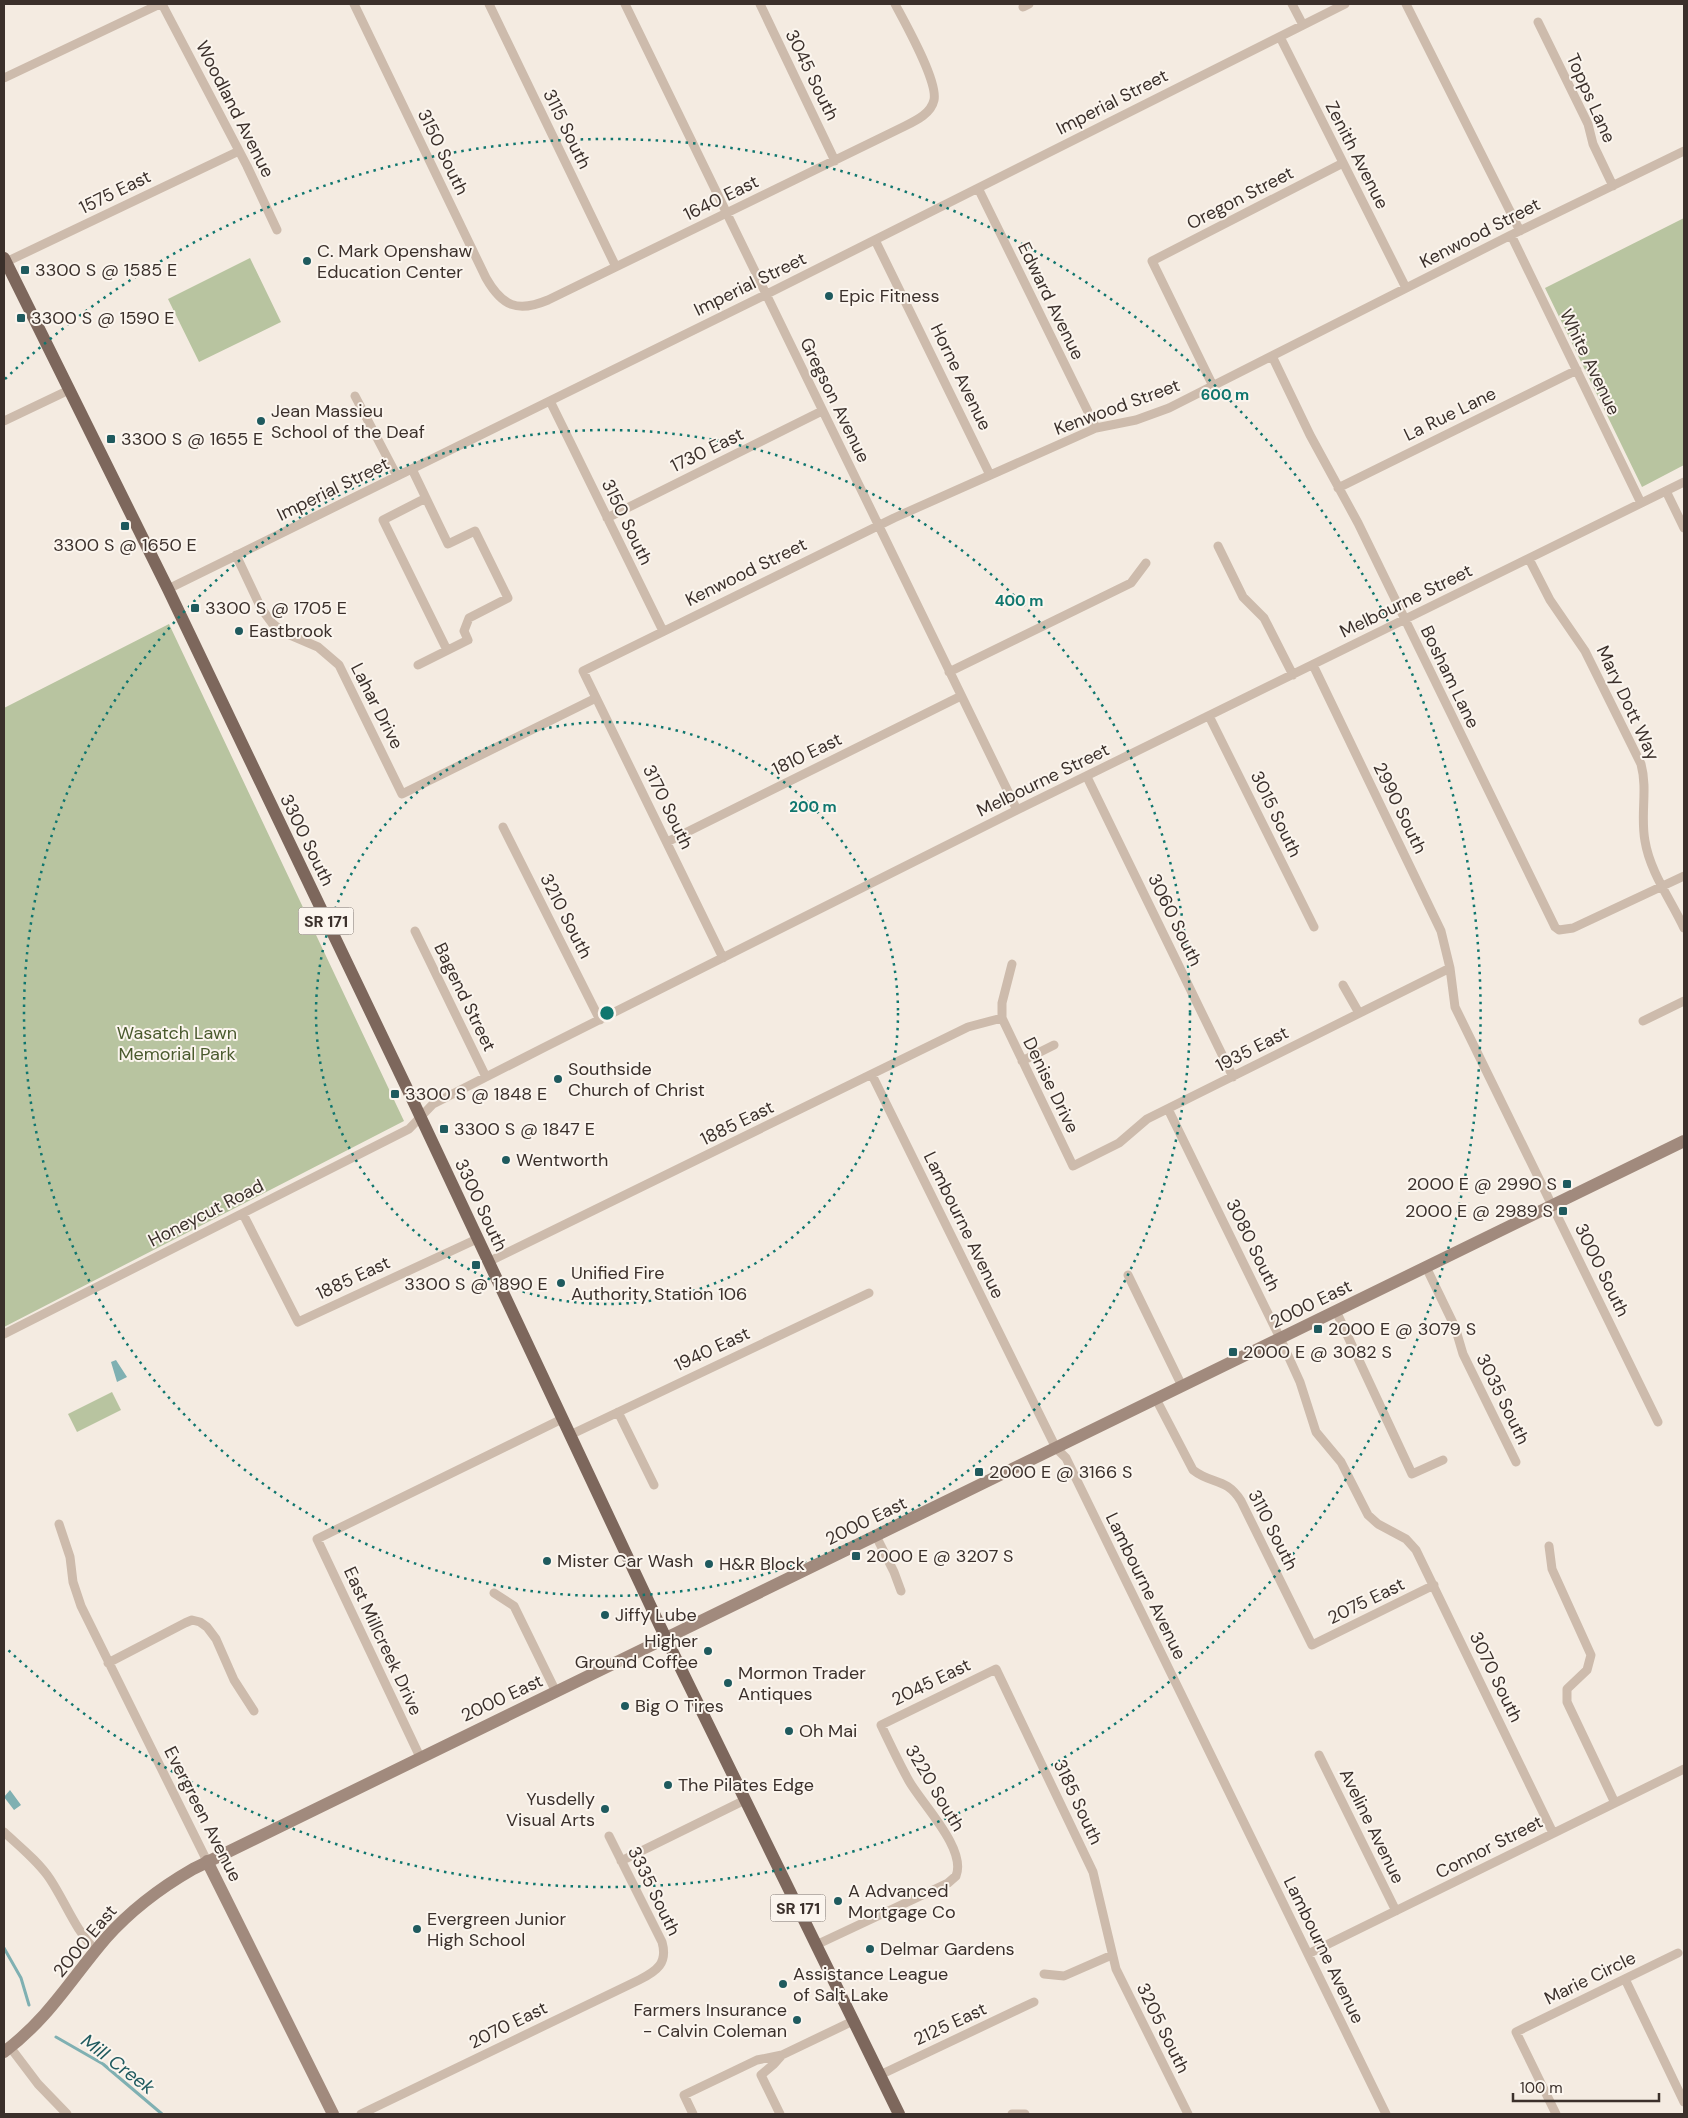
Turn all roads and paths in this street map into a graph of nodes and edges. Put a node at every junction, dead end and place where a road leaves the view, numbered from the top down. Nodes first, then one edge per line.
1 (161, 4) edge
2 (354, 4) edge
3 (489, 4) edge
4 (625, 4) edge
5 (760, 4) edge
6 (895, 4) edge
7 (1292, 4) edge
8 (1345, 4) edge
9 (1406, 4) edge
10 (1538, 22) dead end
11 (1303, 25) junction
12 (1280, 37) junction
13 (4, 78) edge
14 (239, 151) junction
15 (1684, 151) edge
16 (835, 161) junction
17 (1343, 163) junction
18 (1614, 186) junction
19 (978, 188) junction
20 (726, 214) junction
21 (277, 230) dead end
22 (1520, 231) junction
23 (1511, 235) junction
24 (875, 240) junction
25 (5, 260) edge
26 (616, 267) junction
27 (1406, 288) junction
28 (765, 295) junction
29 (513, 306) joint
30 (1272, 356) junction
31 (1577, 370) junction
32 (1213, 386) junction
33 (69, 390) junction
34 (355, 396) dead end
35 (550, 401) junction
36 (822, 411) junction
37 (4, 421) edge
38 (1096, 428) junction
39 (412, 469) junction
40 (990, 475) junction
41 (397, 476) junction
42 (1684, 482) edge
43 (1338, 488) junction
44 (1666, 491) junction
45 (426, 498) junction
46 (1641, 502) junction
47 (607, 518) junction
48 (878, 526) junction
49 (1684, 528) edge
50 (1218, 546) dead end
51 (236, 556) junction
52 (1529, 559) junction
53 (1146, 563) dead end
54 (168, 589) junction
55 (1406, 620) junction
56 (663, 631) junction
57 (447, 650) junction
58 (418, 665) dead end
59 (1312, 665) junction
60 (583, 671) joint
61 (949, 672) junction
62 (1293, 675) junction
63 (961, 696) junction
64 (596, 698) junction
65 (1209, 716) junction
66 (1087, 777) junction
67 (1017, 810) junction
68 (503, 827) dead end
69 (667, 842) junction
70 (1684, 876) edge
71 (1662, 885) junction
72 (1314, 927) dead end
73 (1684, 928) edge
74 (415, 931) dead end
75 (723, 958) junction
76 (1012, 964) dead end
77 (1450, 968) junction
78 (1343, 985) dead end
79 (1684, 1001) edge
80 (1359, 1013) junction
81 (1002, 1018) junction
82 (600, 1020) junction
83 (1643, 1021) dead end
84 (1054, 1045) dead end
85 (1022, 1062) junction
86 (872, 1075) junction
87 (486, 1077) junction
88 (1233, 1077) junction
89 (1168, 1108) junction
90 (420, 1117) junction
91 (1684, 1141) edge
92 (1073, 1166) joint
93 (1551, 1206) junction
94 (243, 1214) junction
95 (477, 1239) junction
96 (488, 1262) junction
97 (1426, 1267) junction
98 (1128, 1275) dead end
99 (868, 1293) dead end
100 (1336, 1311) junction
101 (4, 1334) edge
102 (1280, 1338) junction
103 (1182, 1386) junction
104 (1156, 1399) junction
105 (618, 1412) junction
106 (562, 1419) junction
107 (1658, 1422) dead end
108 (570, 1435) junction
109 (1056, 1448) junction
110 (1443, 1460) dead end
111 (1516, 1462) dead end
112 (654, 1485) dead end
113 (59, 1524) dead end
114 (876, 1536) junction
115 (1406, 1539) joint
116 (1549, 1546) dead end
117 (1434, 1585) junction
118 (901, 1591) dead end
119 (494, 1593) dead end
120 (666, 1638) junction
121 (1312, 1645) joint
122 (108, 1663) junction
123 (996, 1669) joint
124 (556, 1692) junction
125 (254, 1711) dead end
126 (881, 1725) joint
127 (1319, 1755) dead end
128 (420, 1757) junction
129 (1684, 1769) edge
130 (745, 1800) junction
131 (1615, 1803) junction
132 (4, 1832) edge
133 (1553, 1833) junction
134 (609, 1836) dead end
135 (621, 1860) junction
136 (207, 1861) junction
137 (1396, 1911) junction
138 (816, 1945) junction
139 (96, 1951) junction
140 (1678, 1953) dead end
141 (1308, 1954) junction
142 (1112, 1955) junction
143 (664, 1960) joint
144 (1044, 1974) dead end
145 (1625, 1979) junction
146 (1034, 2002) dead end
147 (853, 2021) junction
148 (7, 2049) edge
149 (782, 2055) junction
150 (880, 2075) junction
151 (1684, 2102) edge
152 (67, 2114) edge
153 (333, 2114) edge
154 (361, 2114) edge
155 (693, 2114) edge
156 (780, 2114) edge
157 (899, 2114) edge
158 (1012, 2114) edge
159 (1025, 2114) edge
160 (1188, 2114) edge
161 (1386, 2114) edge
162 (1556, 2114) edge

1 - 13 street
1 - 14 street, Woodland Avenue
2 - 29 street, 3150 South
3 - 26 street, 3115 South
4 - 20 street, Gregson Avenue
5 - 16 street, 3045 South
6 - 16 street, 1640 East
7 - 11 street
8 - 11 street, Imperial Street
9 - 22 street
10 - 18 street, Topps Lane
11 - 12 street, Imperial Street
12 - 17 street, Zenith Avenue
12 - 19 street, Imperial Street
14 - 21 street, Woodland Avenue
14 - 25 street, 1575 East
15 - 18 street, Kenwood Street
16 - 20 street, 1640 East
17 - 27 street, Zenith Avenue
17 - 32 street, Oregon Street
18 - 22 street, Kenwood Street
19 - 24 street, Imperial Street
19 - 38 street, Edward Avenue
20 - 26 street, 1640 East
20 - 28 street, Gregson Avenue
22 - 23 street, Kenwood Street
23 - 27 street, Kenwood Street
23 - 31 street, White Avenue
24 - 28 street, Imperial Street
24 - 40 street, Horne Avenue
25 - 33 main road, 3300 South / SR 171
26 - 29 street, 1640 East
27 - 30 street, Kenwood Street
28 - 35 street, Imperial Street
28 - 36 street, Gregson Avenue
30 - 32 street, Kenwood Street
30 - 43 street, Bosham Lane
31 - 43 street, La Rue Lane
31 - 46 street, White Avenue
32 - 38 street, Kenwood Street
33 - 37 street
33 - 54 main road, 3300 South / SR 171
34 - 41 street
35 - 39 street, Imperial Street
35 - 47 street, 3150 South
36 - 47 street, 1730 East
36 - 48 street, Gregson Avenue
38 - 40 street, Kenwood Street
39 - 41 street, Imperial Street
39 - 45 street
40 - 48 street, Kenwood Street
41 - 51 street, Imperial Street
42 - 44 street, Melbourne Street
43 - 55 street, Bosham Lane
44 - 46 street, Melbourne Street
44 - 49 street
45 - 57 street
45 - 57 street
46 - 52 street, Melbourne Street
47 - 56 street, 3150 South
48 - 56 street, Kenwood Street
48 - 61 street, Gregson Avenue
50 - 62 street
51 - 54 street, Imperial Street
51 - 64 street, Lahar Drive
52 - 55 street, Melbourne Street
52 - 71 street, Mary Dott Way
53 - 61 street
54 - 90 main road, 3300 South / SR 171
55 - 59 street, Melbourne Street
55 - 71 street, Bosham Lane
56 - 60 street, Kenwood Street
57 - 58 street
59 - 62 street, Melbourne Street
59 - 77 street, 2990 South
60 - 64 street, 3170 South
61 - 63 street, Gregson Avenue
62 - 65 street, Melbourne Street
63 - 67 street, Gregson Avenue
63 - 69 street, 1810 East
64 - 69 street, 3170 South
65 - 66 street, Melbourne Street
65 - 72 street, 3015 South
66 - 67 street, Melbourne Street
66 - 88 street, 3060 South
67 - 75 street, Melbourne Street
68 - 82 street, 3210 South
69 - 75 street, 3170 South
70 - 71 street
71 - 73 street, Mary Dott Way
74 - 87 street, Bagend Street
75 - 82 street, Melbourne Street
76 - 81 street
77 - 80 street, 1935 East
77 - 93 street, 3000 South
78 - 80 street
79 - 83 street
80 - 88 street, 1935 East
81 - 85 street, Denise Drive
81 - 86 street, 1885 East
82 - 87 street, Melbourne Street
84 - 85 street
85 - 92 street, Denise Drive
86 - 96 street, 1885 East
86 - 109 street, Lambourne Avenue
87 - 90 street, Melbourne Street
88 - 89 street, 1935 East
89 - 92 street, 1935 East
89 - 102 street, 3080 South
90 - 94 street, Honeycut Road
90 - 95 main road, 3300 South / SR 171
91 - 93 street, 2000 East
93 - 97 street, 2000 East
93 - 107 street, 3000 South
94 - 95 street, 1885 East
94 - 101 street, Honeycut Road
95 - 96 main road, 3300 South / SR 171
96 - 106 main road, 3300 South / SR 171
97 - 100 street, 2000 East
97 - 111 street, 3035 South
98 - 103 street
99 - 105 street, 1940 East
100 - 102 street, 2000 East
100 - 110 street
102 - 103 street, 2000 East
102 - 115 street, 3080 South
103 - 104 street, 2000 East
104 - 109 street, 2000 East
104 - 121 street, 3110 South
105 - 108 street, 1940 East
105 - 112 street
106 - 108 main road, 3300 South / SR 171
106 - 128 street, East Millcreek Drive
108 - 120 main road, 3300 South / SR 171
109 - 114 street, 2000 East
109 - 141 street, Lambourne Avenue
113 - 122 street, Evergreen Avenue
114 - 118 street
114 - 120 street, 2000 East
115 - 117 street, 3070 South
116 - 131 street
117 - 121 street, 2075 East
117 - 133 street, 3070 South
119 - 124 street
120 - 124 street, 2000 East
120 - 130 main road, 3300 South / SR 171
122 - 125 street
122 - 136 street, Evergreen Avenue
123 - 126 street, 2045 East
123 - 142 street, 3185 South
124 - 128 street, 2000 East
126 - 138 street, 3220 South
127 - 137 street, Aveline Avenue
128 - 136 street, 2000 East
129 - 131 street, Connor Street
130 - 135 street
130 - 138 main road, 3300 South / SR 171
131 - 133 street, Connor Street
132 - 139 street
133 - 137 street, Connor Street
134 - 135 street, 3335 South
135 - 143 street, 3335 South
136 - 139 street, 2000 East
136 - 153 street, Evergreen Avenue
137 - 141 street, Connor Street
138 - 147 main road, 3300 South / SR 171
139 - 148 street, 2000 East
140 - 145 street, Marie Circle
141 - 161 street, Lambourne Avenue
142 - 144 street
142 - 160 street, 3205 South
143 - 154 street, 2070 East
145 - 151 street
145 - 162 street, Marie Circle
146 - 150 street, 2125 East
147 - 149 street
147 - 150 main road, 3300 South / SR 171
148 - 152 street
149 - 155 street
149 - 156 street
150 - 157 main road, 3300 South / SR 171
158 - 159 street

